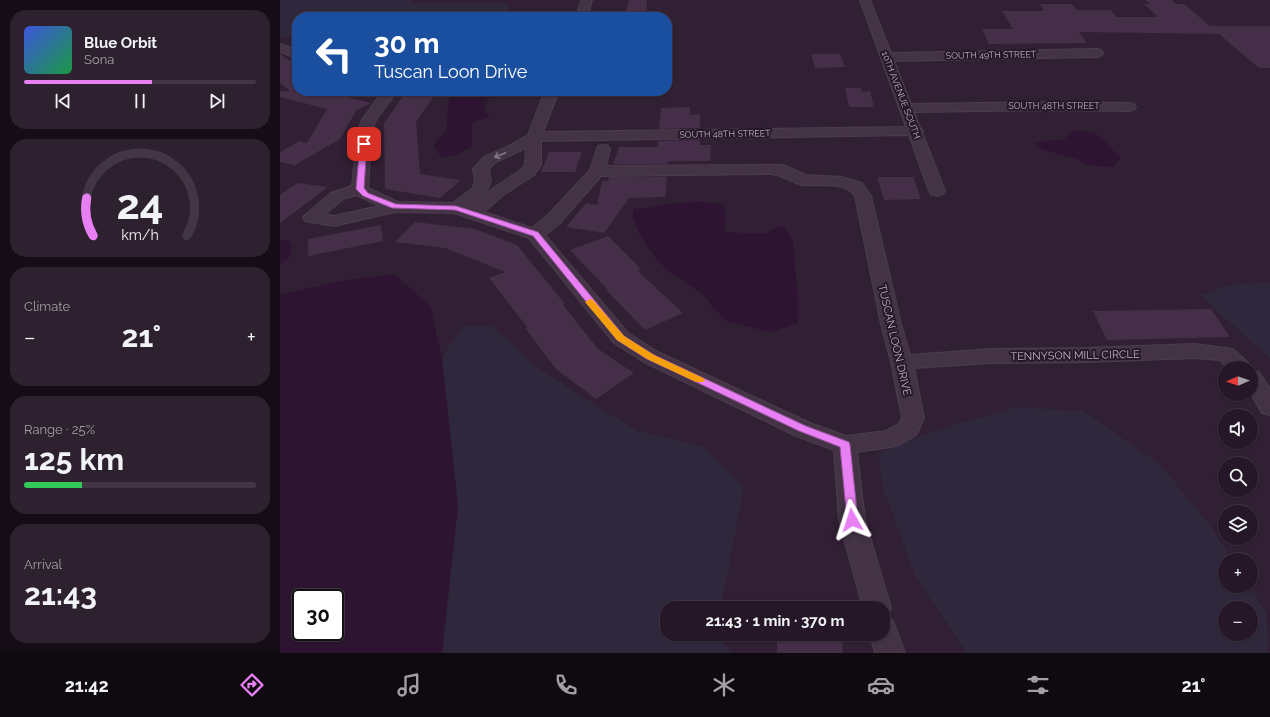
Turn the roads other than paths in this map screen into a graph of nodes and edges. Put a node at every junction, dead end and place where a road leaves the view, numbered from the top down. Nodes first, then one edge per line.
1 (587, 0) edge
2 (865, 0) edge
3 (583, 12) edge
4 (280, 48) edge
5 (292, 52) edge
6 (1097, 53) dead end
7 (886, 57) junction
8 (386, 96) edge
9 (550, 96) edge
10 (1129, 107) dead end
11 (906, 108) junction
12 (916, 131) junction
13 (534, 137) junction
14 (603, 149) dead end
15 (597, 172) junction
16 (483, 183) junction
17 (506, 186) junction
18 (360, 189) junction
19 (937, 191) dead end
20 (395, 207) junction
21 (464, 211) junction
22 (535, 234) junction
23 (1234, 361) edge
24 (902, 362) junction
25 (1258, 388) edge
26 (1270, 407) edge
27 (845, 445) junction
28 (875, 601) edge
29 (886, 641) edge
30 (890, 653) edge

1 - 3 street
2 - 7 street, 10TH AVENUE SOUTH
4 - 5 street
6 - 7 street, SOUTH 49TH STREET
7 - 11 street, 10TH AVENUE SOUTH
8 - 18 street
9 - 13 street
10 - 11 street, SOUTH 48TH STREET
11 - 12 street, 10TH AVENUE SOUTH
12 - 13 street, SOUTH 48TH STREET
12 - 19 street, 10TH AVENUE SOUTH
13 -> 16 street
13 - 17 street
14 - 15 street
15 - 22 street
15 - 24 street, TUSCAN LOON DRIVE
16 - 17 street
16 - 21 street
17 - 21 street
18 - 20 street
18 - 20 street
20 - 21 street
21 - 22 street
22 - 27 street, TUSCAN LOON DRIVE
23 - 24 street, TENNYSON MILL CIRCLE
24 - 27 street, TUSCAN LOON DRIVE
25 - 26 street
27 - 28 street
29 - 30 street

